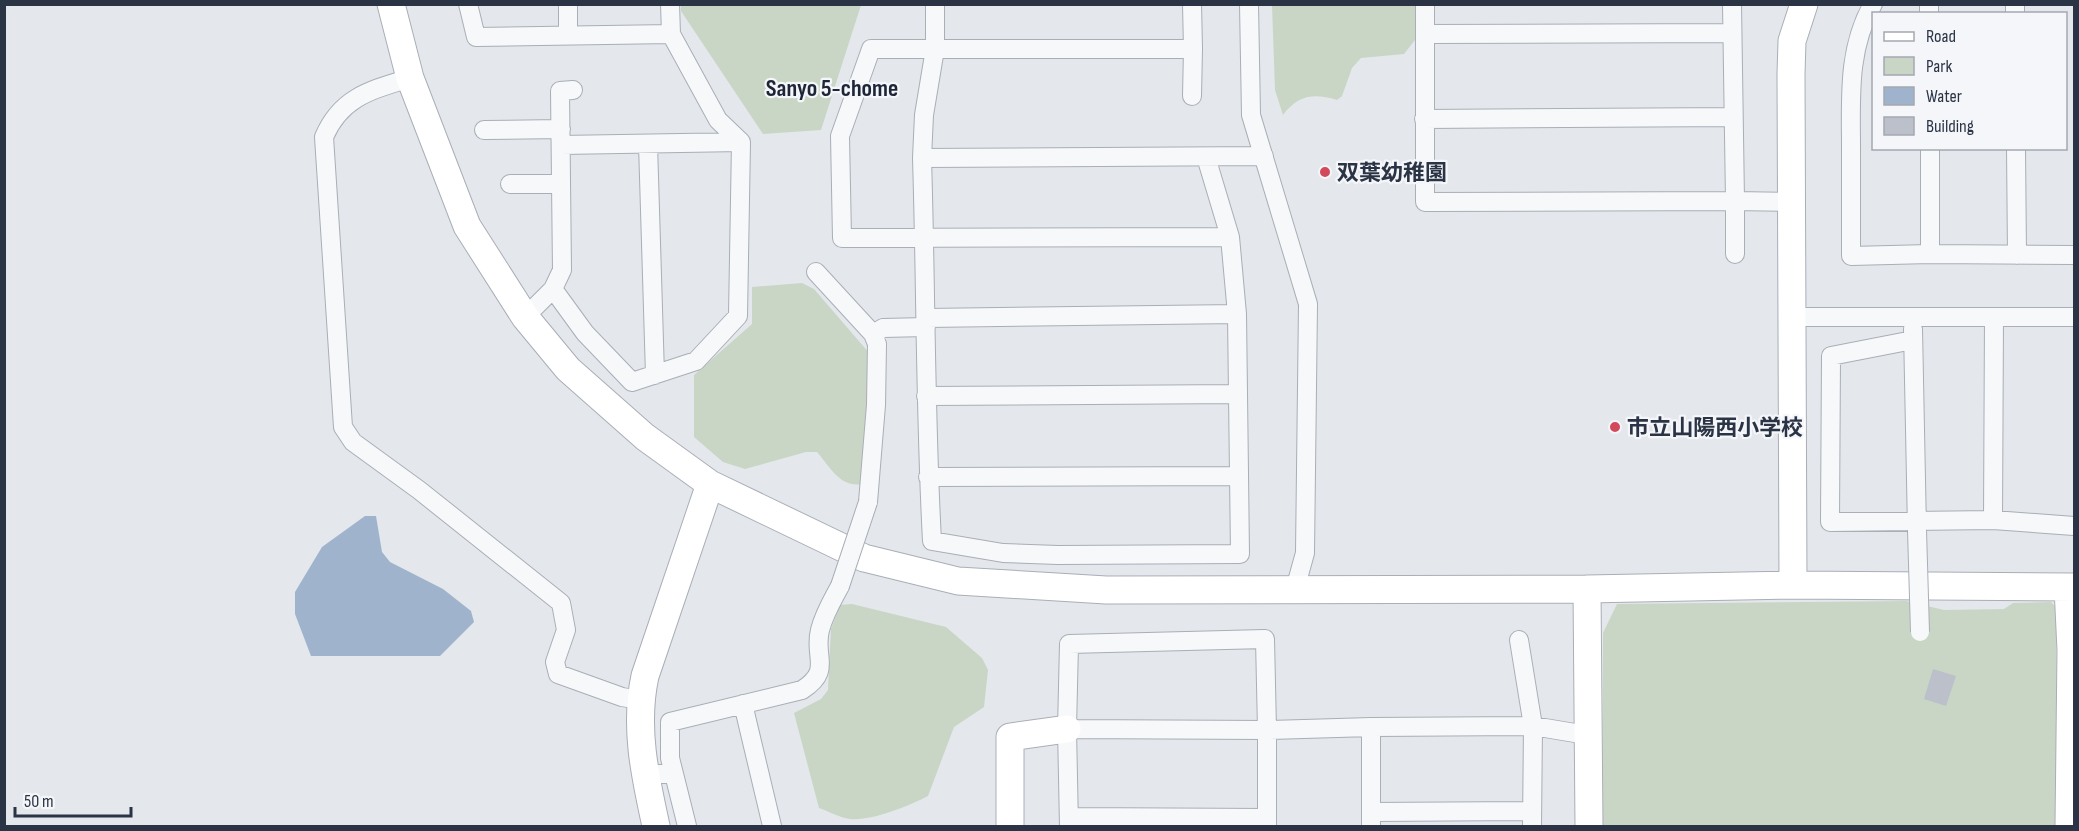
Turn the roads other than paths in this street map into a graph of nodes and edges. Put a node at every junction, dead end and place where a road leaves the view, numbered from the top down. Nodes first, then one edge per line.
1 (391, 4) edge
2 (468, 4) edge
3 (568, 4) edge
4 (670, 4) edge
5 (935, 4) edge
6 (1192, 4) edge
7 (1249, 4) edge
8 (1425, 4) edge
9 (1732, 4) edge
10 (1804, 4) edge
11 (1873, 4) edge
12 (1732, 33) junction
13 (670, 34) junction
14 (1425, 34) junction
15 (568, 35) junction
16 (935, 49) junction
17 (1193, 49) junction
18 (410, 78) junction
19 (573, 90) dead end
20 (1192, 96) dead end
21 (1733, 117) junction
22 (1424, 119) junction
23 (484, 130) dead end
24 (561, 137) junction
25 (741, 142) junction
26 (648, 144) junction
27 (1930, 150) edge
28 (2016, 150) edge
29 (1264, 156) junction
30 (1206, 157) junction
31 (921, 158) junction
32 (510, 184) dead end
33 (561, 184) junction
34 (1735, 201) junction
35 (1791, 202) junction
36 (1230, 237) junction
37 (924, 238) junction
38 (1736, 254) dead end
39 (1930, 254) junction
40 (2017, 255) junction
41 (2074, 255) edge
42 (816, 272) dead end
43 (554, 290) junction
44 (1237, 314) junction
45 (525, 317) junction
46 (1791, 317) junction
47 (2074, 317) edge
48 (1912, 318) junction
49 (1994, 318) junction
50 (926, 322) junction
51 (873, 334) junction
52 (1913, 340) junction
53 (655, 375) junction
54 (1238, 394) junction
55 (926, 396) junction
56 (1239, 476) junction
57 (928, 477) junction
58 (710, 484) junction
59 (1993, 520) junction
60 (1917, 525) junction
61 (2074, 526) edge
62 (1793, 585) junction
63 (2071, 587) edge
64 (1587, 589) junction
65 (1295, 590) junction
66 (1920, 632) dead end
67 (1519, 640) dead end
68 (640, 700) junction
69 (742, 704) junction
70 (2072, 723) edge
71 (1533, 726) junction
72 (1371, 727) junction
73 (1067, 729) junction
74 (1267, 730) junction
75 (1587, 735) junction
76 (644, 774) junction
77 (674, 774) junction
78 (1532, 818) edge
79 (1371, 819) edge
80 (1070, 822) edge
81 (1267, 822) edge
82 (656, 826) edge
83 (687, 826) edge
84 (772, 826) edge
85 (1010, 826) edge
86 (1589, 826) edge
87 (2069, 826) edge

1 - 18 street
2 - 15 street
3 - 15 street
4 - 13 street
5 - 16 street
6 - 17 street
7 - 29 street
8 - 14 street
9 - 12 street
10 - 35 street
11 - 39 street
12 - 14 street
12 - 21 street
13 - 15 street
13 - 25 street
14 - 22 street
16 - 17 street
16 - 31 street
16 - 37 street
17 - 20 street
18 - 45 street
18 - 68 street
19 - 24 street
21 - 22 street
21 - 34 street
22 - 34 street
23 - 24 street
24 - 26 street
24 - 33 street
25 - 26 street
25 - 53 street
26 - 53 street
27 - 39 street
28 - 40 street
29 - 30 street
29 - 65 street
30 - 31 street
30 - 36 street
31 - 37 street
32 - 33 street
33 - 43 street
34 - 35 street
34 - 38 street
35 - 46 street
36 - 37 street
36 - 44 street
37 - 50 street
39 - 40 street
40 - 41 street
42 - 51 street
43 - 45 street
43 - 53 street
44 - 50 street
44 - 54 street
45 - 58 street
46 - 48 street
46 - 62 street
47 - 49 street
48 - 49 street
48 - 52 street
49 - 59 street
50 - 51 street
50 - 55 street
51 - 69 street, bridge
52 - 60 street
52 - 60 street
54 - 55 street
54 - 56 street
55 - 57 street
56 - 57 street
56 - 57 street
58 - 65 street
58 - 68 street
59 - 60 street
59 - 61 street
60 - 66 street, bridge
62 - 63 street
62 - 64 street
63 - 70 street
64 - 65 street
64 - 75 street
67 - 71 street
68 - 76 street
69 - 77 street
69 - 84 street
70 - 87 street
71 - 72 street
71 - 75 street
71 - 78 street
72 - 74 street
72 - 79 street
73 - 74 street
73 - 74 street
73 - 80 street
73 - 85 street
74 - 81 street
75 - 86 street
76 - 77 street
76 - 82 street
77 - 83 street
78 - 79 street
80 - 81 street

